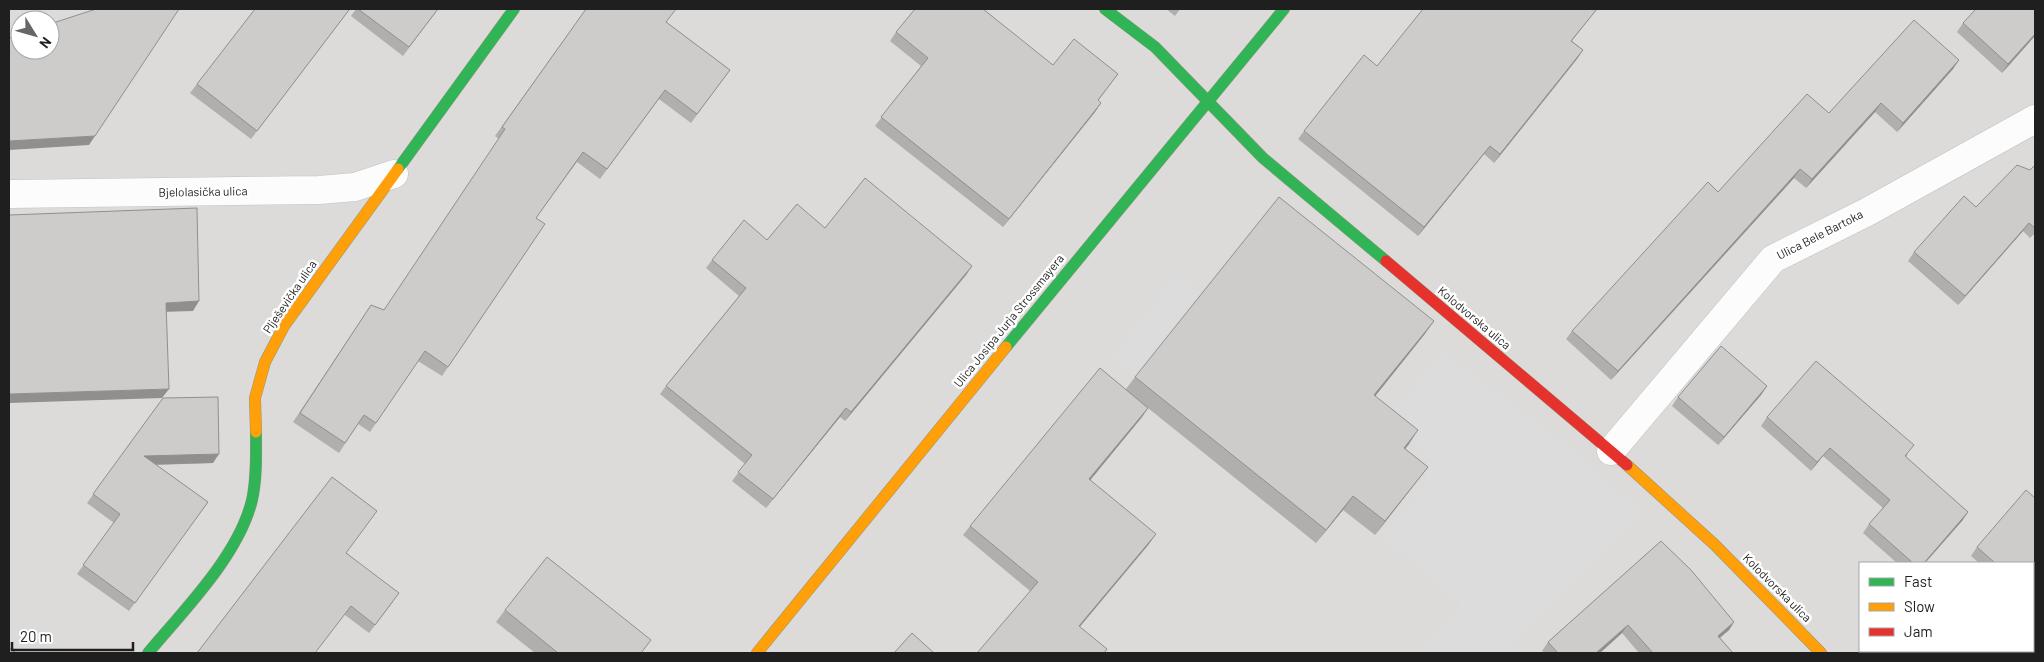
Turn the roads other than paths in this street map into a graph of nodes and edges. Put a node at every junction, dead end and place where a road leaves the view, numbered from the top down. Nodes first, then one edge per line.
1 (514, 9) edge
2 (1104, 9) edge
3 (1284, 9) edge
4 (1209, 100) junction
5 (2035, 119) edge
6 (394, 174) junction
7 (9, 194) edge
8 (1611, 451) junction
9 (148, 653) edge
10 (757, 653) edge
11 (1821, 653) edge

1 - 6 street, Plješevička ulica
2 - 4 street, Kolodvorska ulica
3 - 4 street, Ulica Josipa Jurja Strossmayera
4 - 8 street, Kolodvorska ulica
4 - 10 street, Ulica Josipa Jurja Strossmayera
5 - 8 street, Ulica Bele Bartoka
6 - 7 street, Bjelolasička ulica
6 - 9 street, Plješevička ulica
8 - 11 street, Kolodvorska ulica

